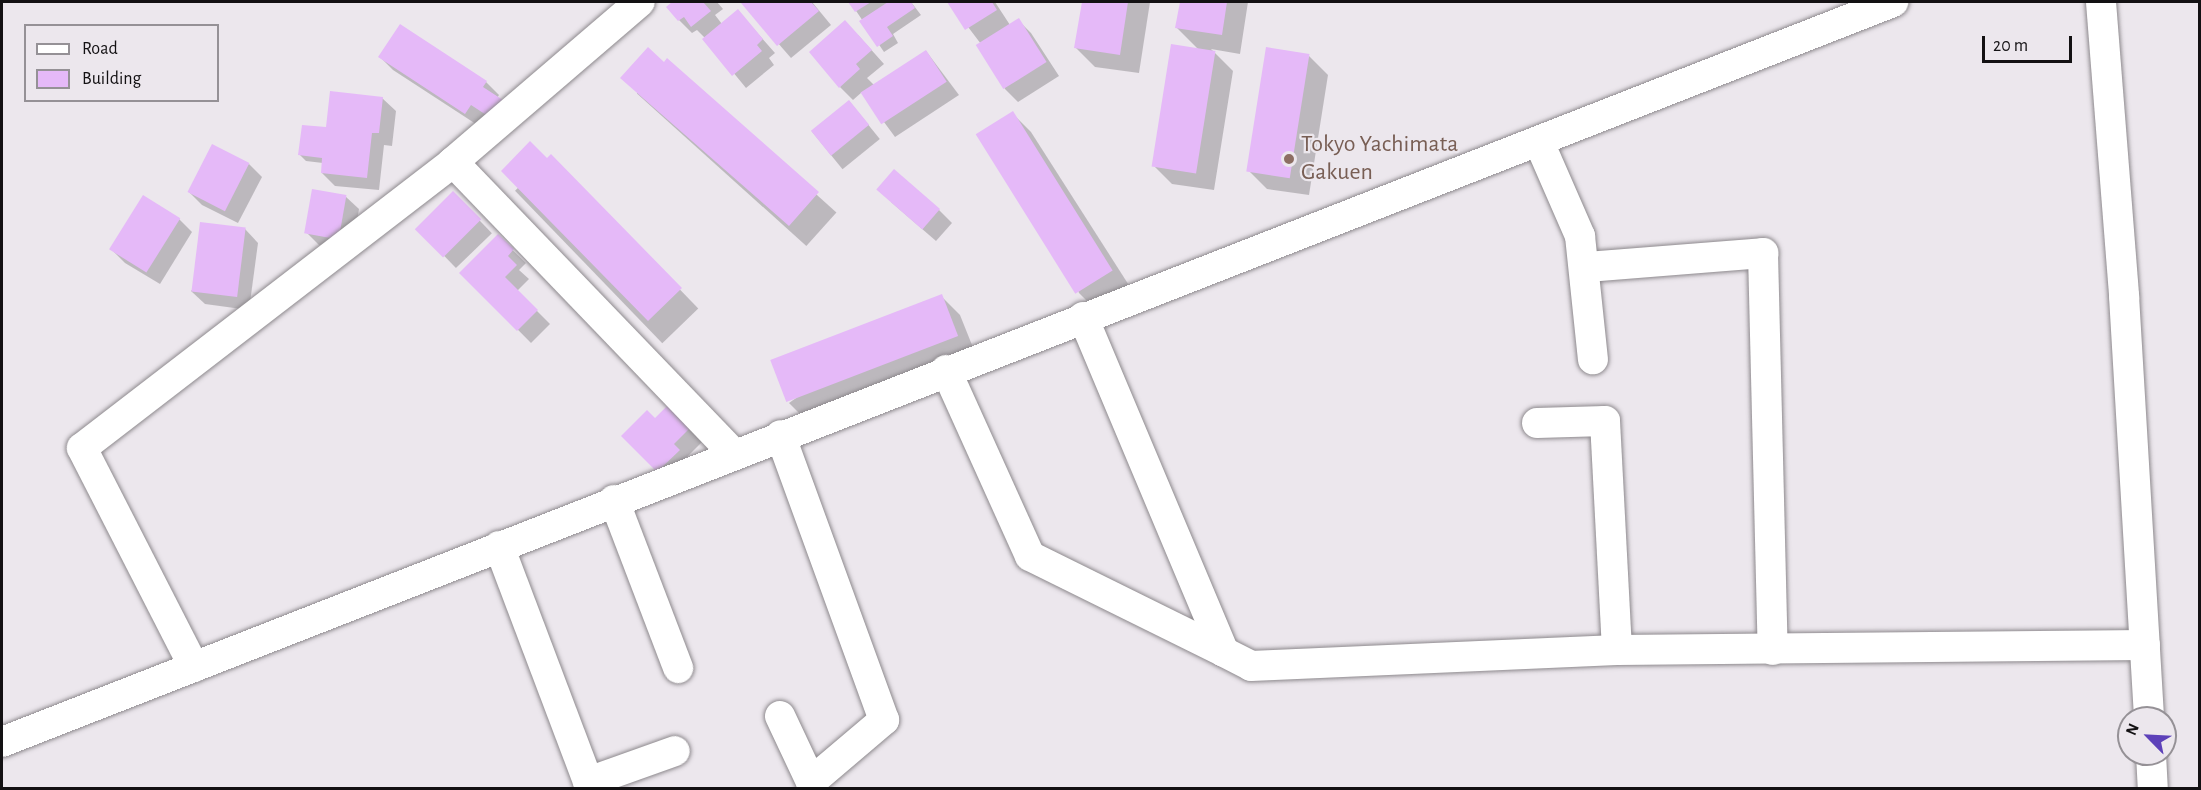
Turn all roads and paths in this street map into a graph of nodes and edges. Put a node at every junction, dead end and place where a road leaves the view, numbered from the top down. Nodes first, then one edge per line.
1 (640, 2) edge
2 (1893, 2) edge
3 (2101, 2) edge
4 (1539, 142) junction
5 (453, 162) junction
6 (1586, 267) junction
7 (1083, 317) junction
8 (1593, 359) dead end
9 (946, 370) junction
10 (1537, 423) dead end
11 (780, 435) junction
12 (733, 453) junction
13 (614, 500) junction
14 (499, 546) junction
15 (2145, 645) junction
16 (1617, 650) junction
17 (1773, 650) junction
18 (1224, 652) junction
19 (194, 667) junction
20 (678, 668) dead end
21 (2148, 706) edge
22 (780, 716) dead end
23 (2, 742) edge
24 (675, 751) dead end
25 (2152, 766) edge
26 (2153, 789) edge

1 - 5 street
2 - 4 street
3 - 15 street
4 - 6 street
4 - 7 street
5 - 12 street
5 - 19 street
6 - 8 street
6 - 17 street
7 - 9 street
7 - 18 street
9 - 11 street
9 - 18 street
10 - 16 street
11 - 12 street
11 - 22 street
12 - 13 street
13 - 14 street
13 - 20 street
14 - 19 street
14 - 24 street
15 - 17 street
15 - 21 street
16 - 17 street
16 - 18 street
19 - 23 street
25 - 26 street

